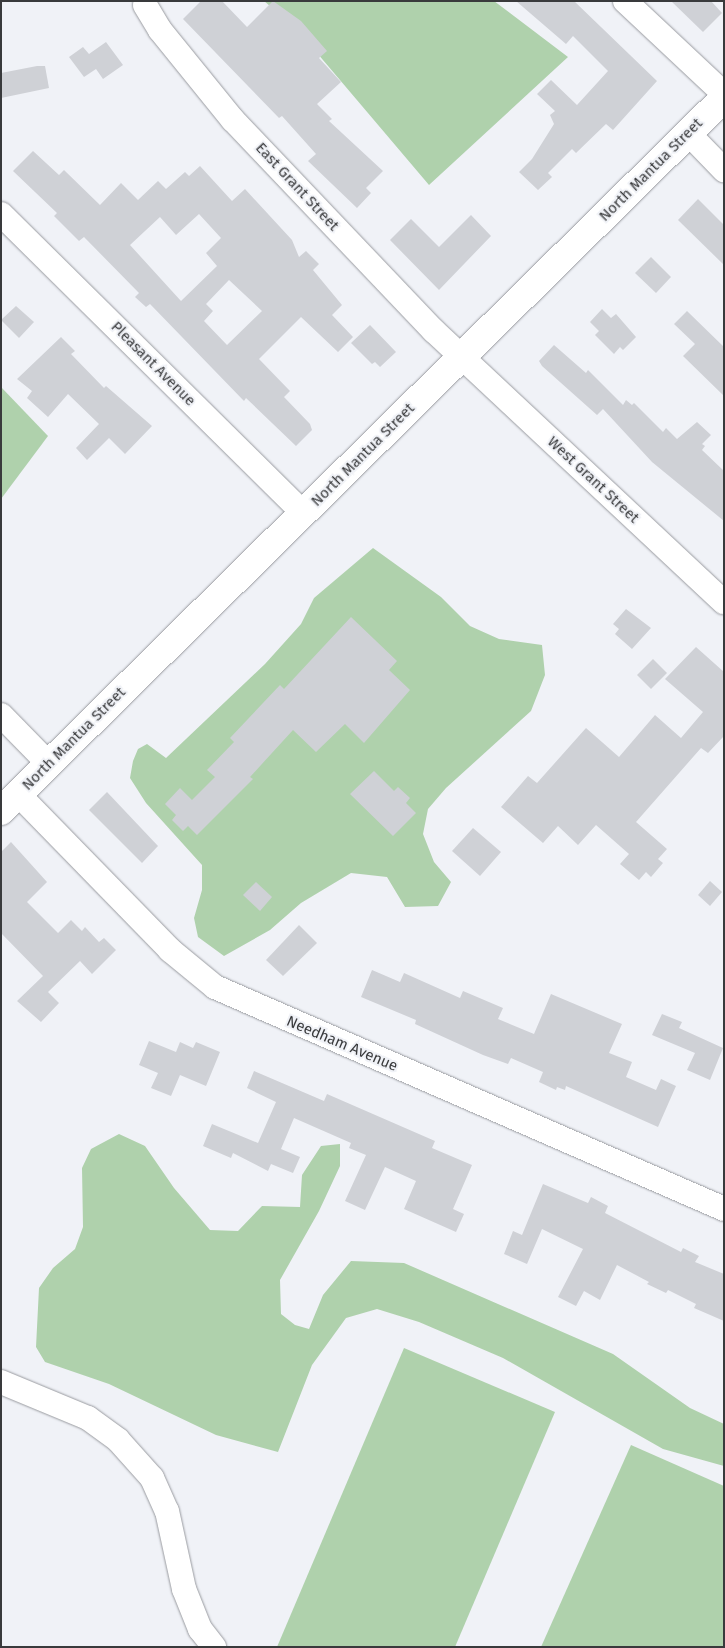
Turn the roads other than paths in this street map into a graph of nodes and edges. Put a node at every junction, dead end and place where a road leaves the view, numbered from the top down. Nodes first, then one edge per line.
1 (624, 1) edge
2 (145, 5) dead end
3 (724, 94) edge
4 (724, 98) edge
5 (688, 133) junction
6 (724, 170) edge
7 (1, 214) edge
8 (462, 357) junction
9 (304, 514) junction
10 (724, 602) edge
11 (1, 715) edge
12 (49, 764) junction
13 (10, 802) edge
14 (724, 1209) edge
15 (1, 1382) edge
16 (214, 1647) edge

1 - 3 street
2 - 8 street, East Grant Street
4 - 5 main road, North Mantua Street
5 - 6 street
5 - 8 main road, North Mantua Street
7 - 9 street, Pleasant Avenue
8 - 9 main road, North Mantua Street
8 - 10 street, West Grant Street
9 - 12 main road, North Mantua Street
11 - 12 street
12 - 13 main road, North Mantua Street
13 - 14 street, Needham Avenue
15 - 16 street

